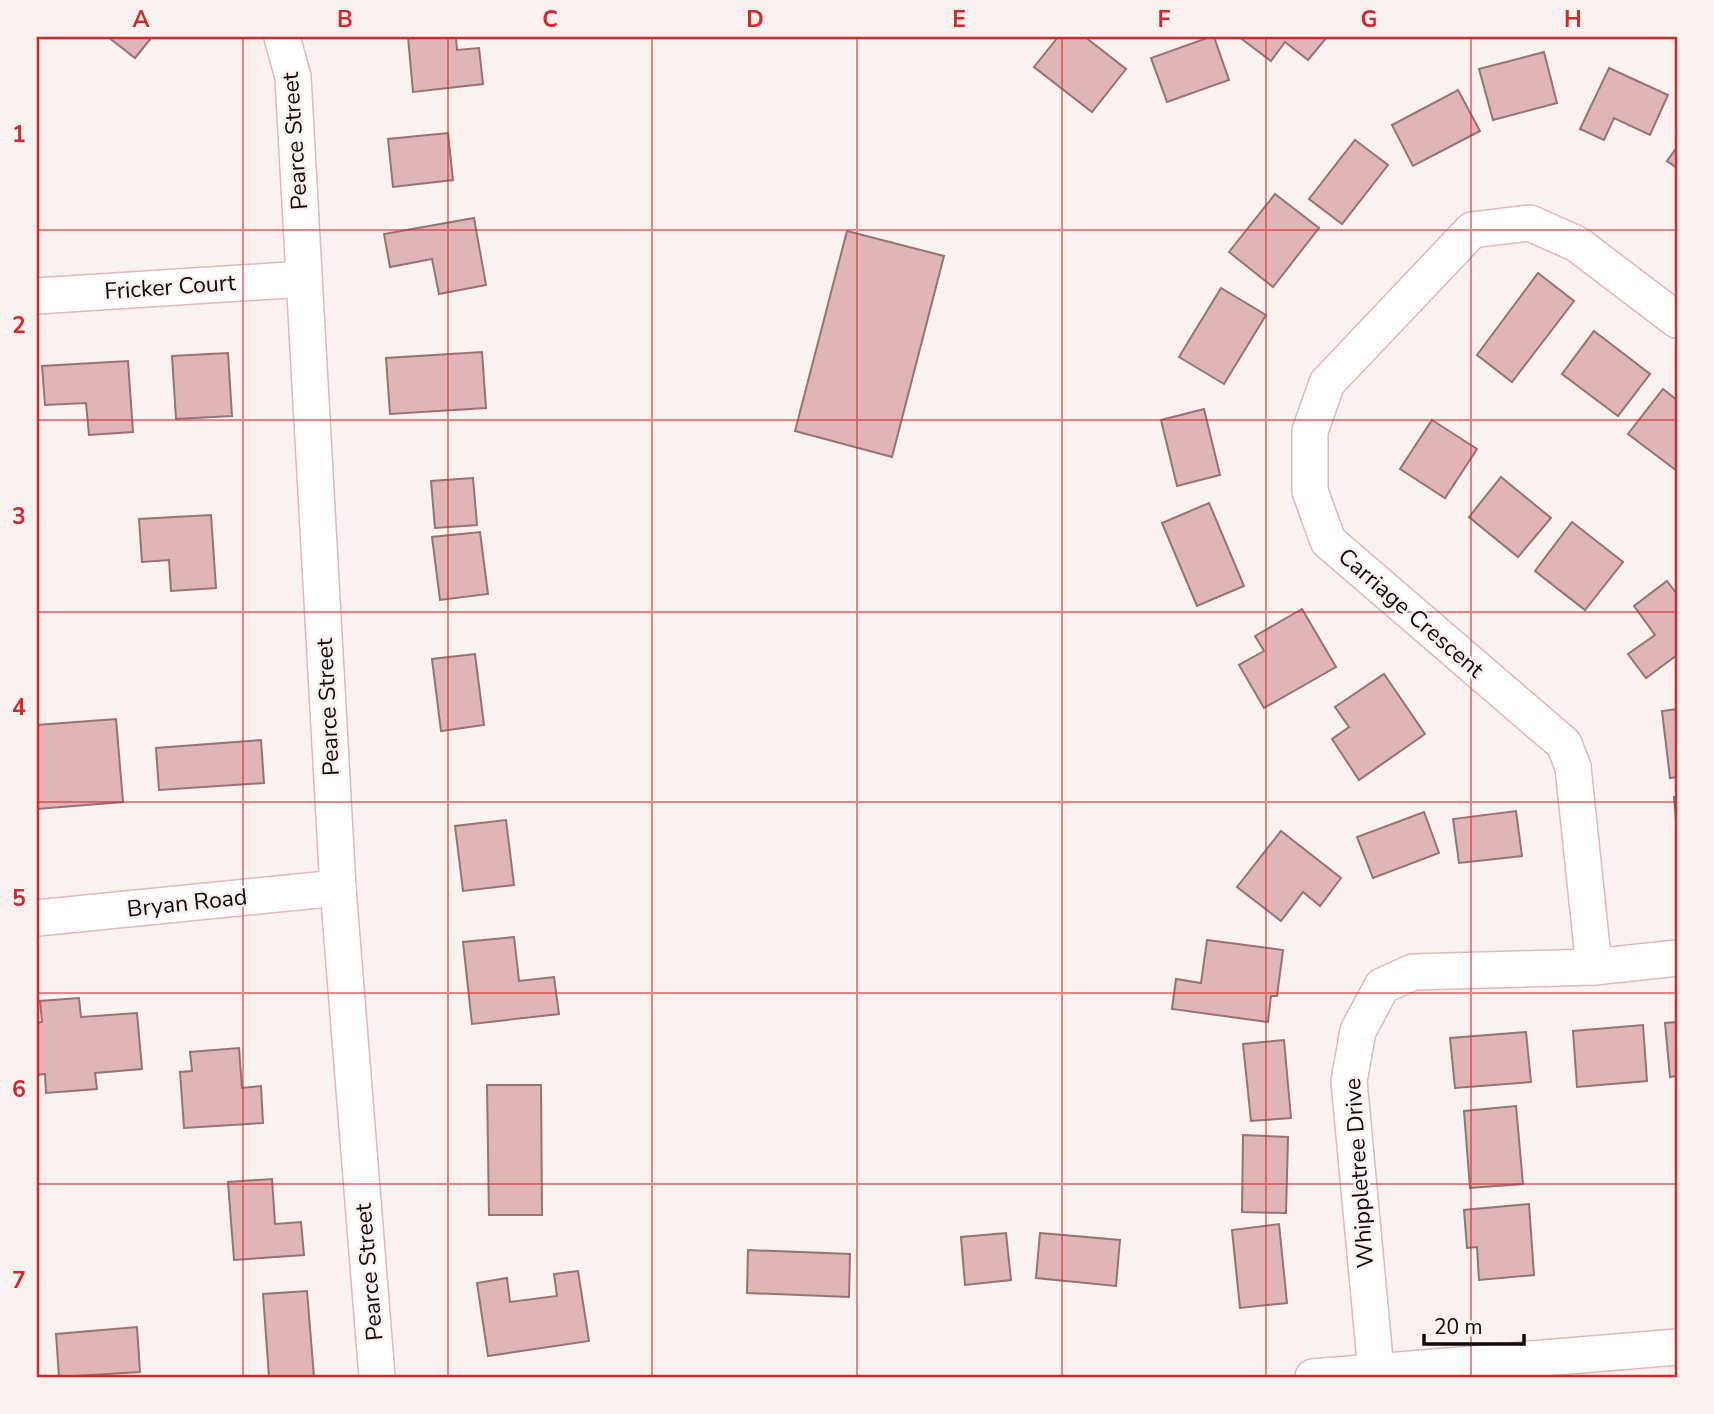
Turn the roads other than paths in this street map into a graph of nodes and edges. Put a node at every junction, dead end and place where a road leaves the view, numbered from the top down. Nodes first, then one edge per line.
1 (282, 37) edge
2 (304, 279) junction
3 (37, 296) edge
4 (1677, 320) edge
5 (338, 888) junction
6 (37, 918) edge
7 (1677, 958) edge
8 (1594, 967) junction
9 (1677, 1347) edge
10 (1376, 1371) junction
11 (377, 1377) edge
12 (1313, 1377) edge

1 - 2 street, Pearce Street
2 - 3 street, Fricker Court
2 - 5 street, Pearce Street
4 - 8 street, Carriage Crescent
5 - 6 street, Bryan Road
5 - 11 street, Pearce Street
7 - 8 street, Whippletree Drive
8 - 10 street, Whippletree Drive
9 - 10 street
10 - 12 street

